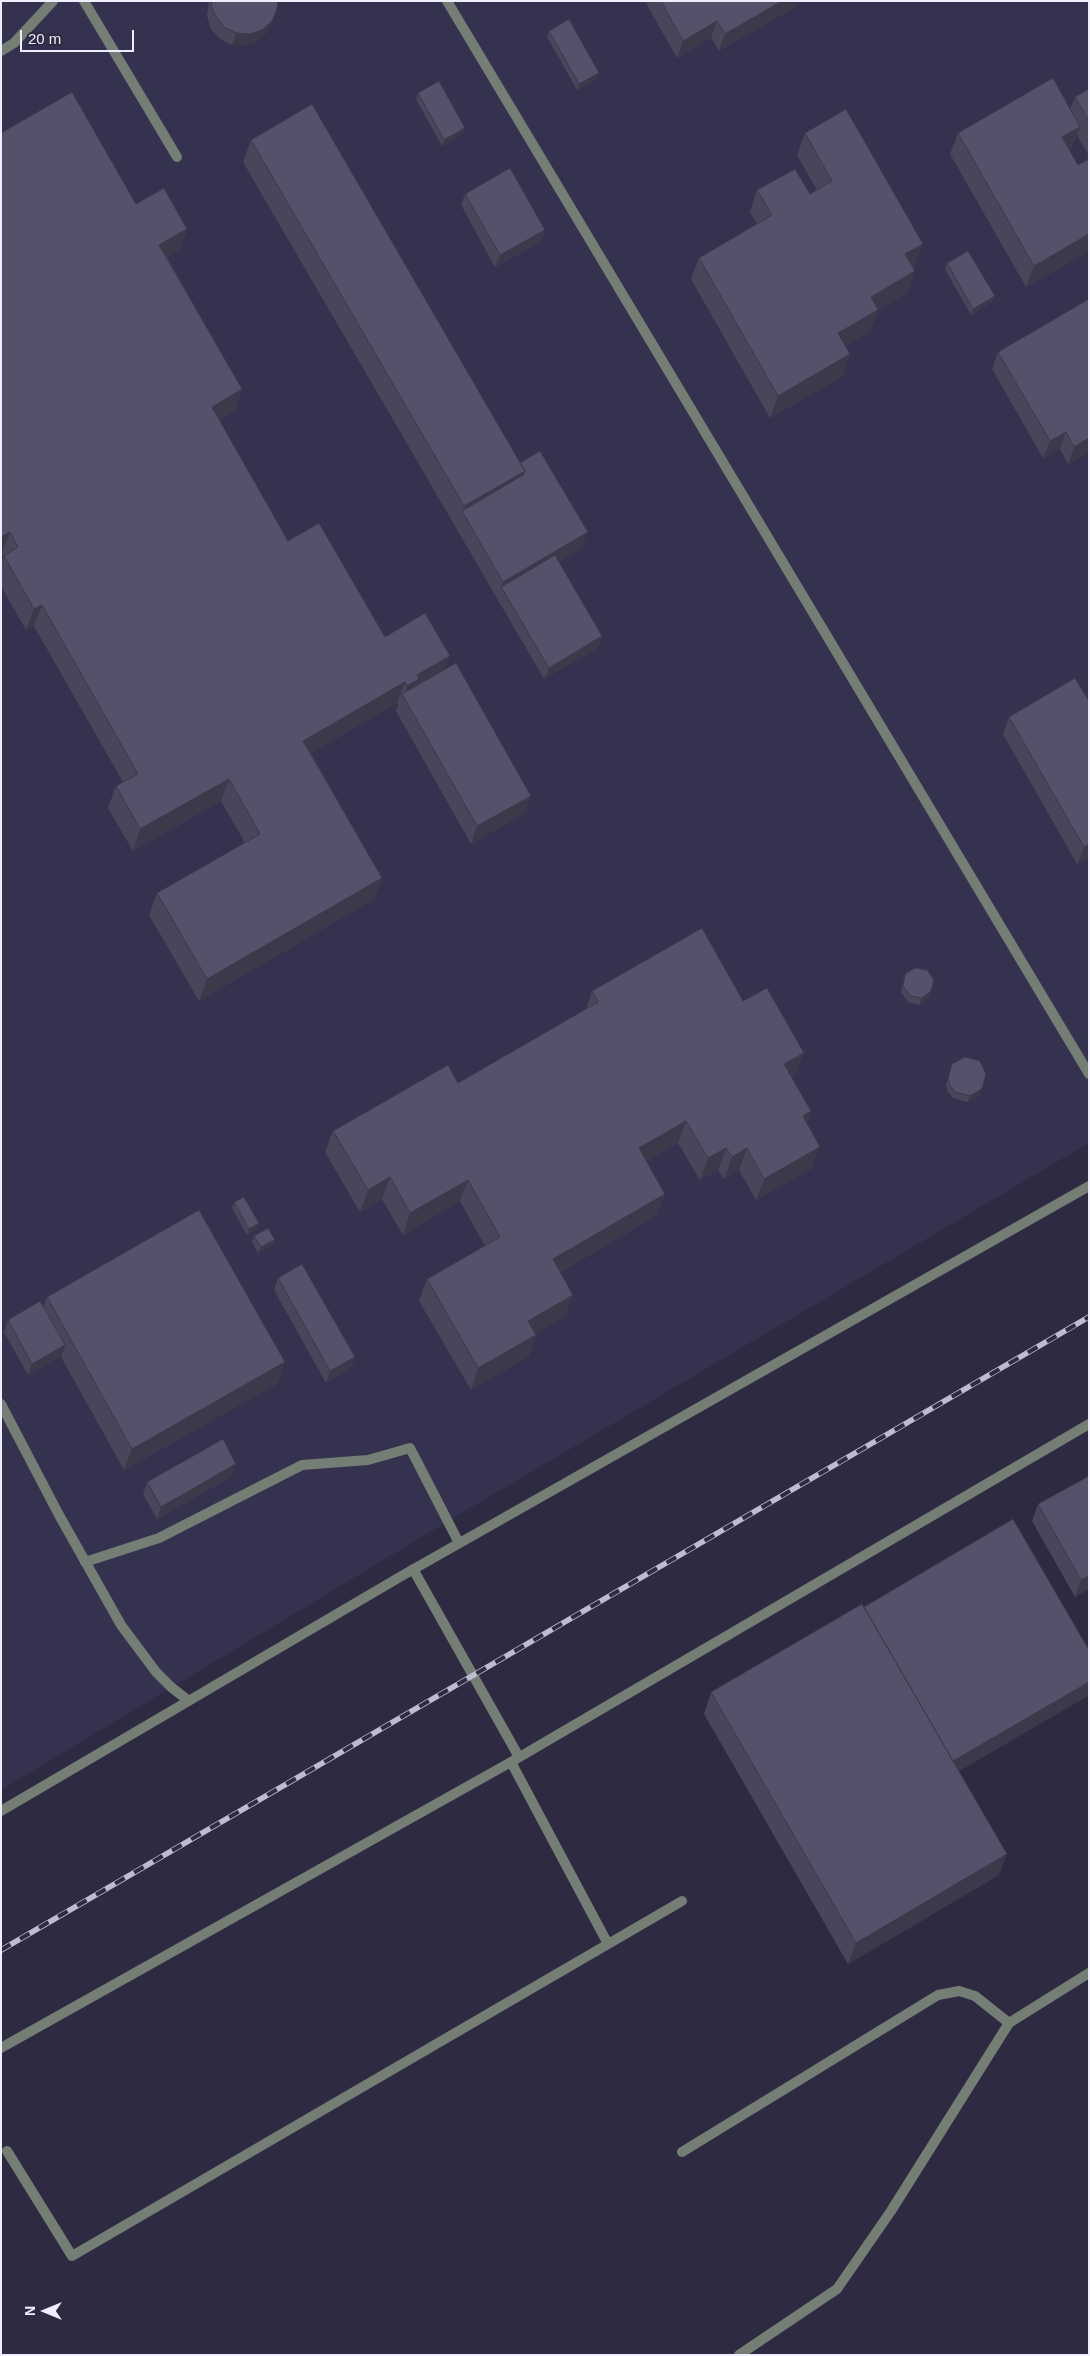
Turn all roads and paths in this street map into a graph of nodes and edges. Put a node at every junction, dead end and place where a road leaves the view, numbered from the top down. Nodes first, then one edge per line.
1 (53, 1) edge
2 (84, 1) edge
3 (447, 1) edge
4 (1, 51) edge
5 (177, 156) dead end
6 (1089, 1074) edge
7 (1089, 1186) edge
8 (1, 1404) edge
9 (1089, 1424) edge
10 (459, 1543) junction
11 (85, 1562) junction
12 (413, 1569) junction
13 (189, 1701) junction
14 (515, 1760) junction
15 (1, 1811) edge
16 (682, 1901) dead end
17 (608, 1944) junction
18 (1089, 1973) edge
19 (1009, 2023) junction
20 (1, 2048) edge
21 (7, 2151) dead end
22 (682, 2152) dead end
23 (739, 2355) edge

1 - 4 lane
2 - 5 lane
3 - 6 lane
7 - 10 lane
8 - 11 lane
9 - 14 lane
10 - 11 lane
10 - 12 lane
11 - 13 lane
12 - 13 lane
12 - 14 lane
13 - 15 lane
14 - 17 lane
14 - 20 lane
16 - 17 lane
17 - 21 lane
18 - 19 lane
19 - 22 lane
19 - 23 lane

